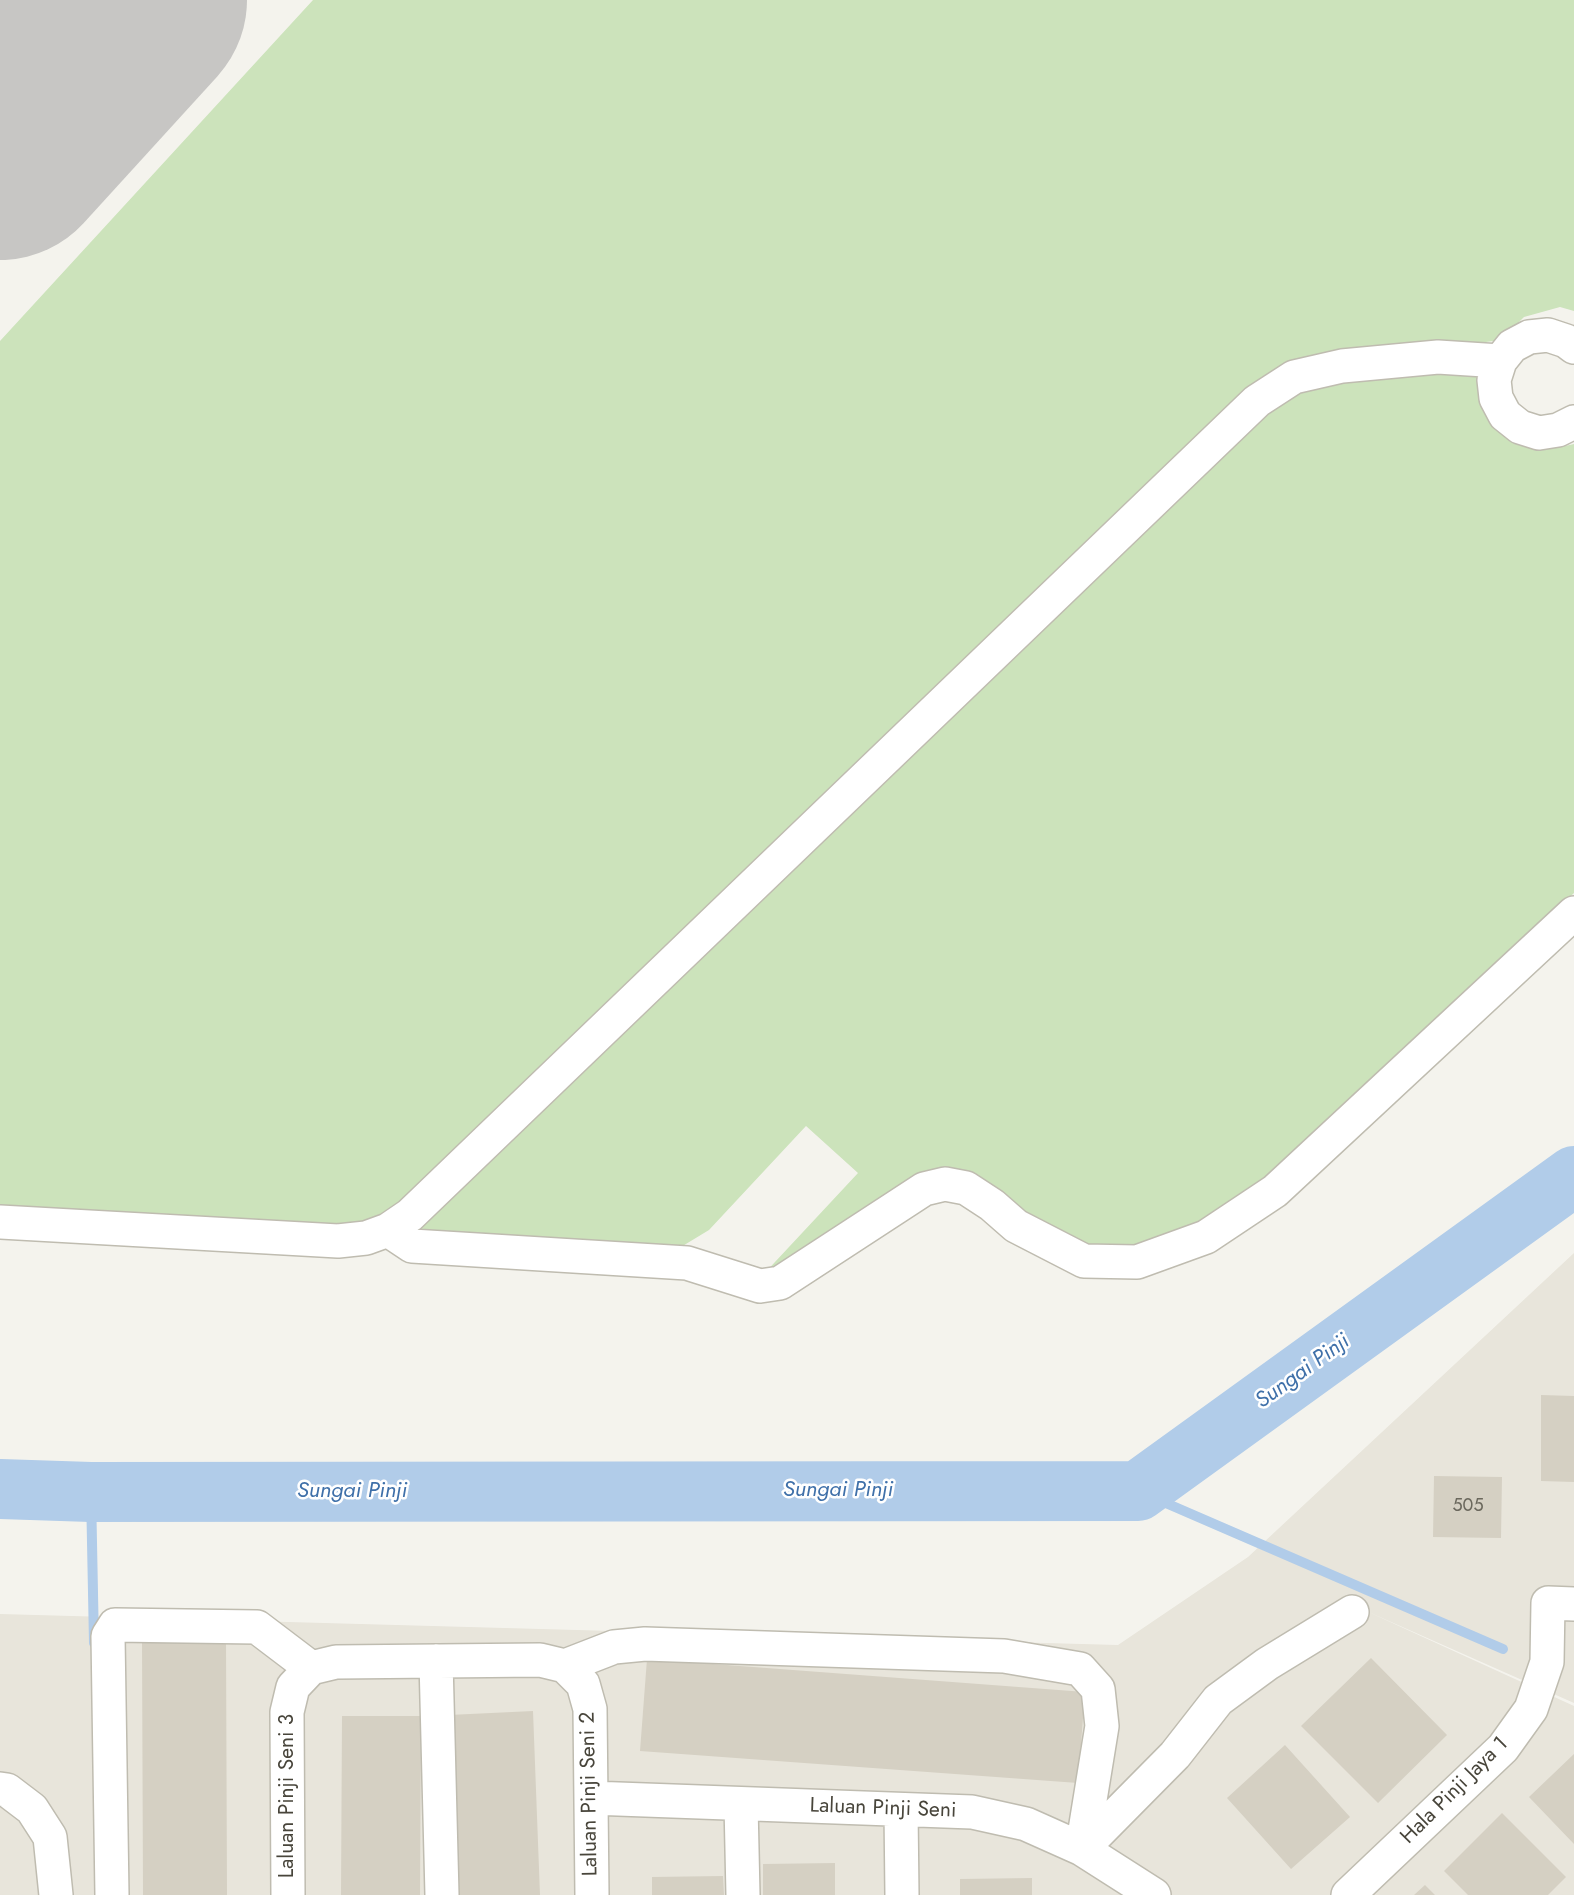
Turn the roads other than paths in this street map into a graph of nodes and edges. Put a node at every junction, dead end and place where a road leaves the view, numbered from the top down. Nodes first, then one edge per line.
1 (1574, 347) edge
2 (1500, 361) junction
3 (1574, 422) edge
4 (1574, 913) edge
5 (0, 1222) edge
6 (388, 1230) junction
7 (1561, 1603) edge
8 (1352, 1612) dead end
9 (436, 1660) junction
10 (565, 1666) junction
11 (311, 1668) junction
12 (0, 1789) edge
13 (591, 1798) junction
14 (741, 1804) junction
15 (901, 1810) junction
16 (1082, 1849) junction
17 (56, 1895) edge
18 (112, 1895) edge
19 (288, 1895) edge
20 (441, 1895) edge
21 (592, 1895) edge
22 (742, 1895) edge
23 (902, 1895) edge
24 (1154, 1895) edge
25 (1348, 1895) edge

1 - 2 street
2 - 3 street
2 - 6 street
4 - 6 street
5 - 6 street
7 - 25 street, Hala Pinji Jaya 1
8 - 16 street
9 - 10 street
9 - 11 street
9 - 20 street
10 - 13 street, Laluan Pinji Seni 2
10 - 16 street
11 - 18 street
11 - 19 street, Laluan Pinji Seni 3
12 - 17 street
13 - 14 street, Laluan Pinji Seni
13 - 21 street, Laluan Pinji Seni 2
14 - 15 street, Laluan Pinji Seni
14 - 22 street
15 - 16 street, Laluan Pinji Seni
15 - 23 street
16 - 24 street, Laluan Pinji Seni

